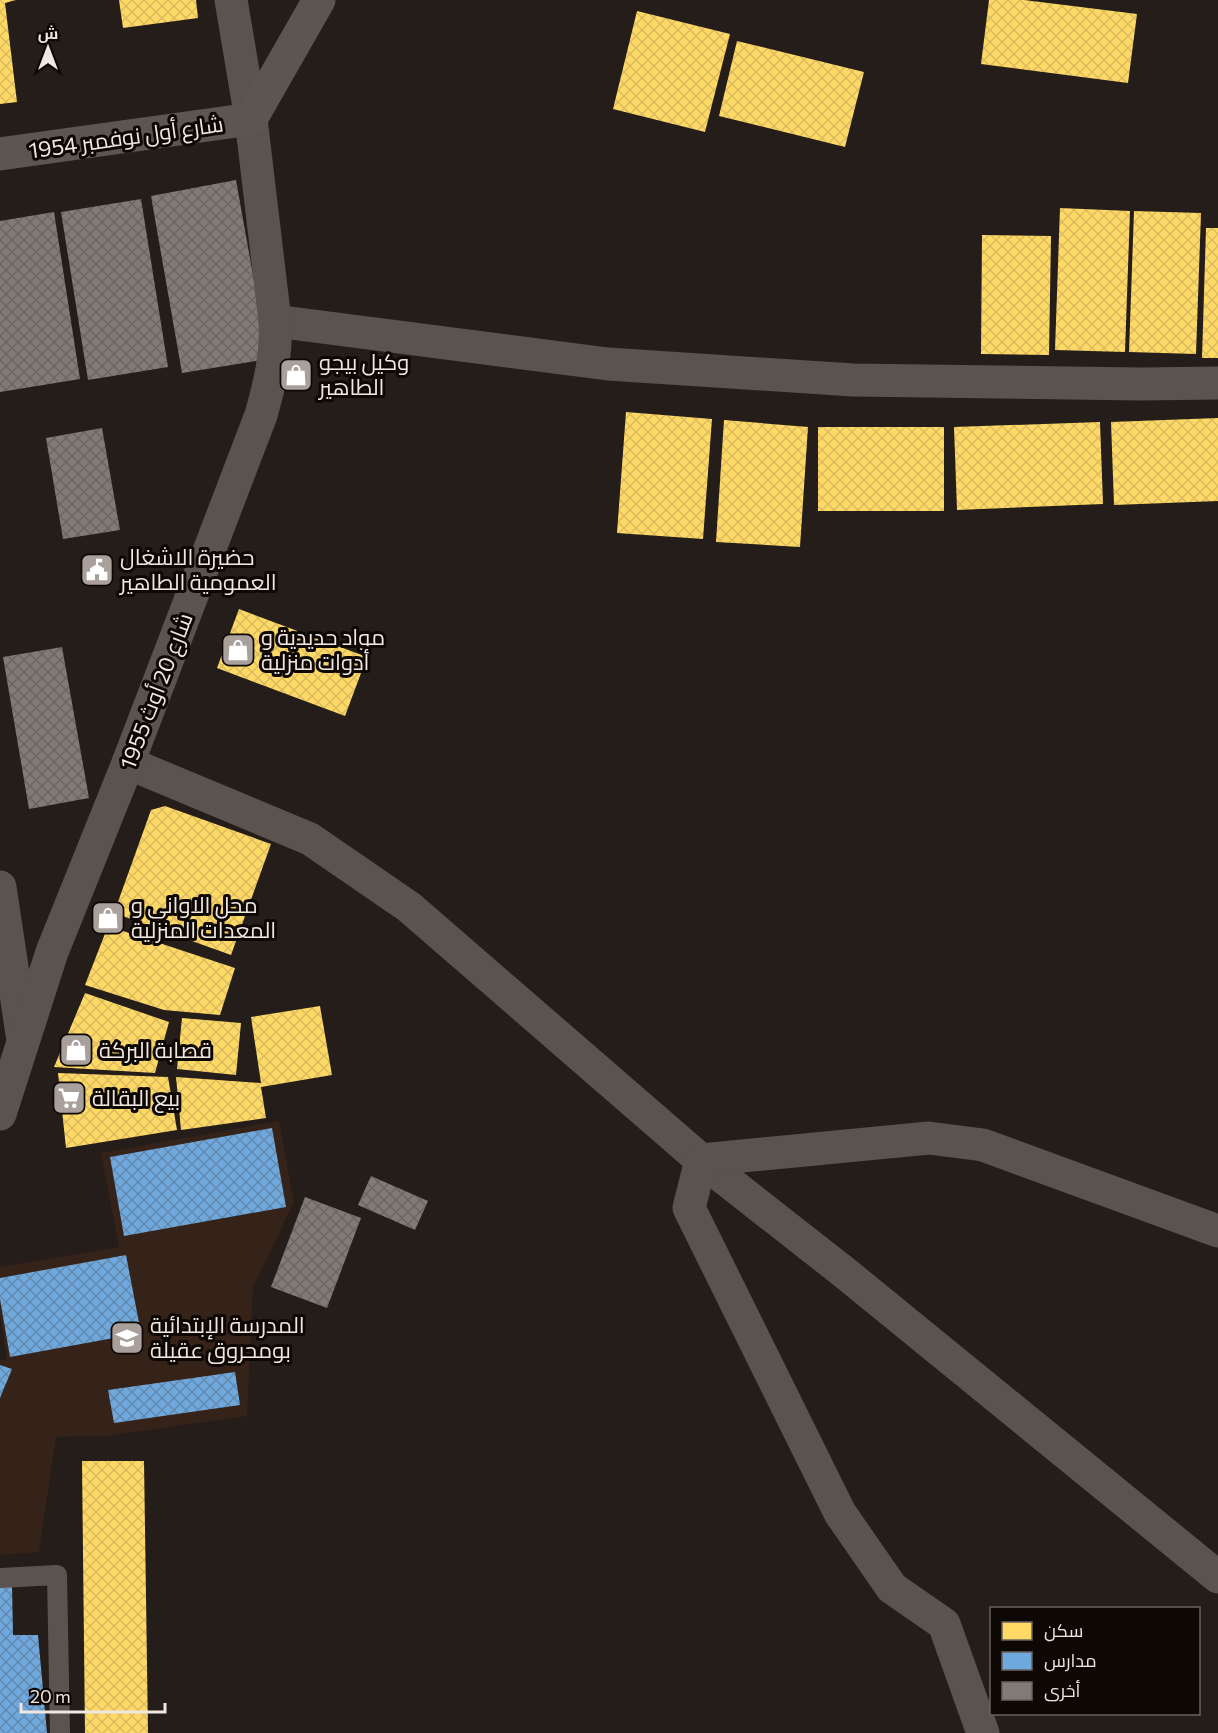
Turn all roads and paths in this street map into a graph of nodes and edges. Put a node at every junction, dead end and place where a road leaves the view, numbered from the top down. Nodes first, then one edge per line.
1 (231, 0) edge
2 (319, 0) edge
3 (251, 119) junction
4 (0, 154) edge
5 (275, 321) junction
6 (1218, 383) edge
7 (128, 763) junction
8 (0, 887) edge
9 (9, 938) junction
10 (52, 952) junction
11 (23, 1039) junction
12 (0, 1114) edge
13 (701, 1160) junction
14 (1218, 1231) edge
15 (1218, 1576) edge
16 (0, 1578) edge
17 (60, 1733) edge
18 (983, 1733) edge

1 - 3 street, شارع 20 أوث 1955
2 - 3 main road
3 - 4 main road, شارع أول نوفمبر 1954
3 - 5 street, شارع 20 أوث 1955
5 - 6 street
5 - 7 street, شارع 20 أوث 1955
7 - 10 street, شارع 20 أوث 1955
7 - 13 street
8 - 9 street
9 - 10 street
9 - 11 street
10 - 11 street, شارع 20 أوث 1955
11 - 12 street, شارع 20 أوث 1955
13 - 14 street
13 - 15 street
13 - 18 street
16 - 17 lane

